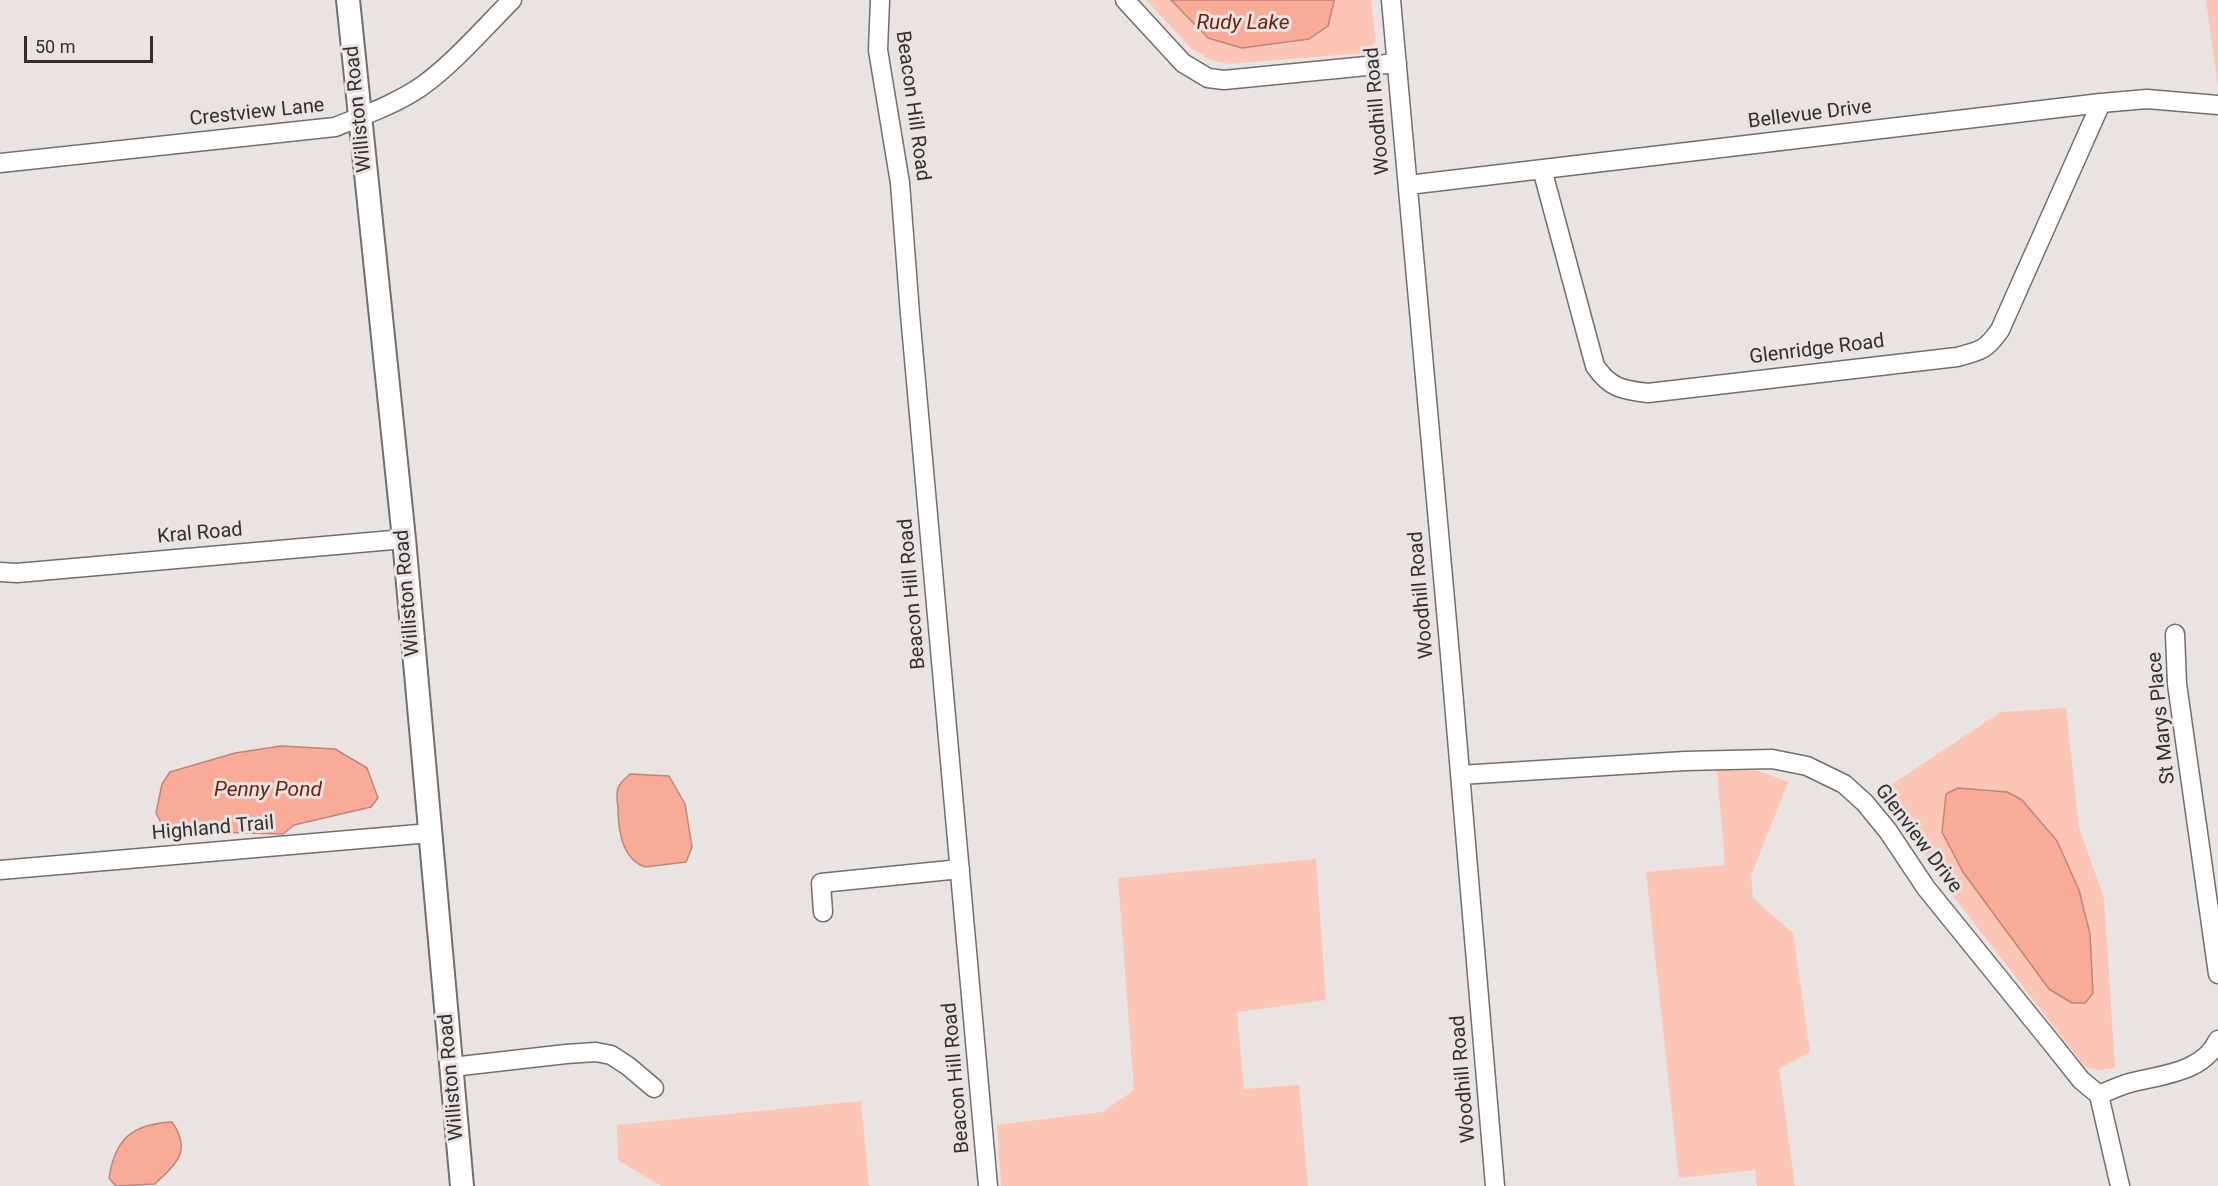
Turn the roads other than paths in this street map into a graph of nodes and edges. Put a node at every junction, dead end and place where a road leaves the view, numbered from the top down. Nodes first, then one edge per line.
1 (348, 0) edge
2 (512, 0) edge
3 (880, 0) edge
4 (1125, 0) edge
5 (1390, 0) edge
6 (1397, 63) junction
7 (2101, 103) junction
8 (2218, 105) edge
9 (360, 117) junction
10 (0, 163) edge
11 (1542, 169) junction
12 (1408, 185) junction
13 (404, 539) junction
14 (0, 572) edge
15 (2175, 634) dead end
16 (1460, 775) junction
17 (430, 833) junction
18 (0, 870) edge
19 (960, 870) junction
20 (823, 912) dead end
21 (2218, 974) edge
22 (2218, 1040) edge
23 (452, 1067) junction
24 (654, 1088) dead end
25 (2099, 1095) junction
26 (462, 1186) edge
27 (988, 1186) edge
28 (1495, 1186) edge
29 (2120, 1186) edge

1 - 9 main road, Williston Road
2 - 9 street, Crestview Lane
3 - 19 street, Beacon Hill Road
4 - 6 street
5 - 6 street, Woodhill Road
6 - 12 street, Woodhill Road
7 - 8 street, Bellevue Drive
7 - 11 street, Bellevue Drive
7 - 11 street, Glenridge Road
9 - 10 street, Crestview Lane
9 - 13 main road, Williston Road
11 - 12 street, Bellevue Drive
12 - 16 street, Woodhill Road
13 - 14 street, Kral Road
13 - 17 main road, Williston Road
15 - 21 street, St Marys Place
16 - 25 street, Glenview Drive
16 - 28 street, Woodhill Road
17 - 18 street, Highland Trail
17 - 23 main road, Williston Road
19 - 20 street
19 - 27 street, Beacon Hill Road
22 - 25 street
23 - 24 street
23 - 26 main road, Williston Road
25 - 29 street

